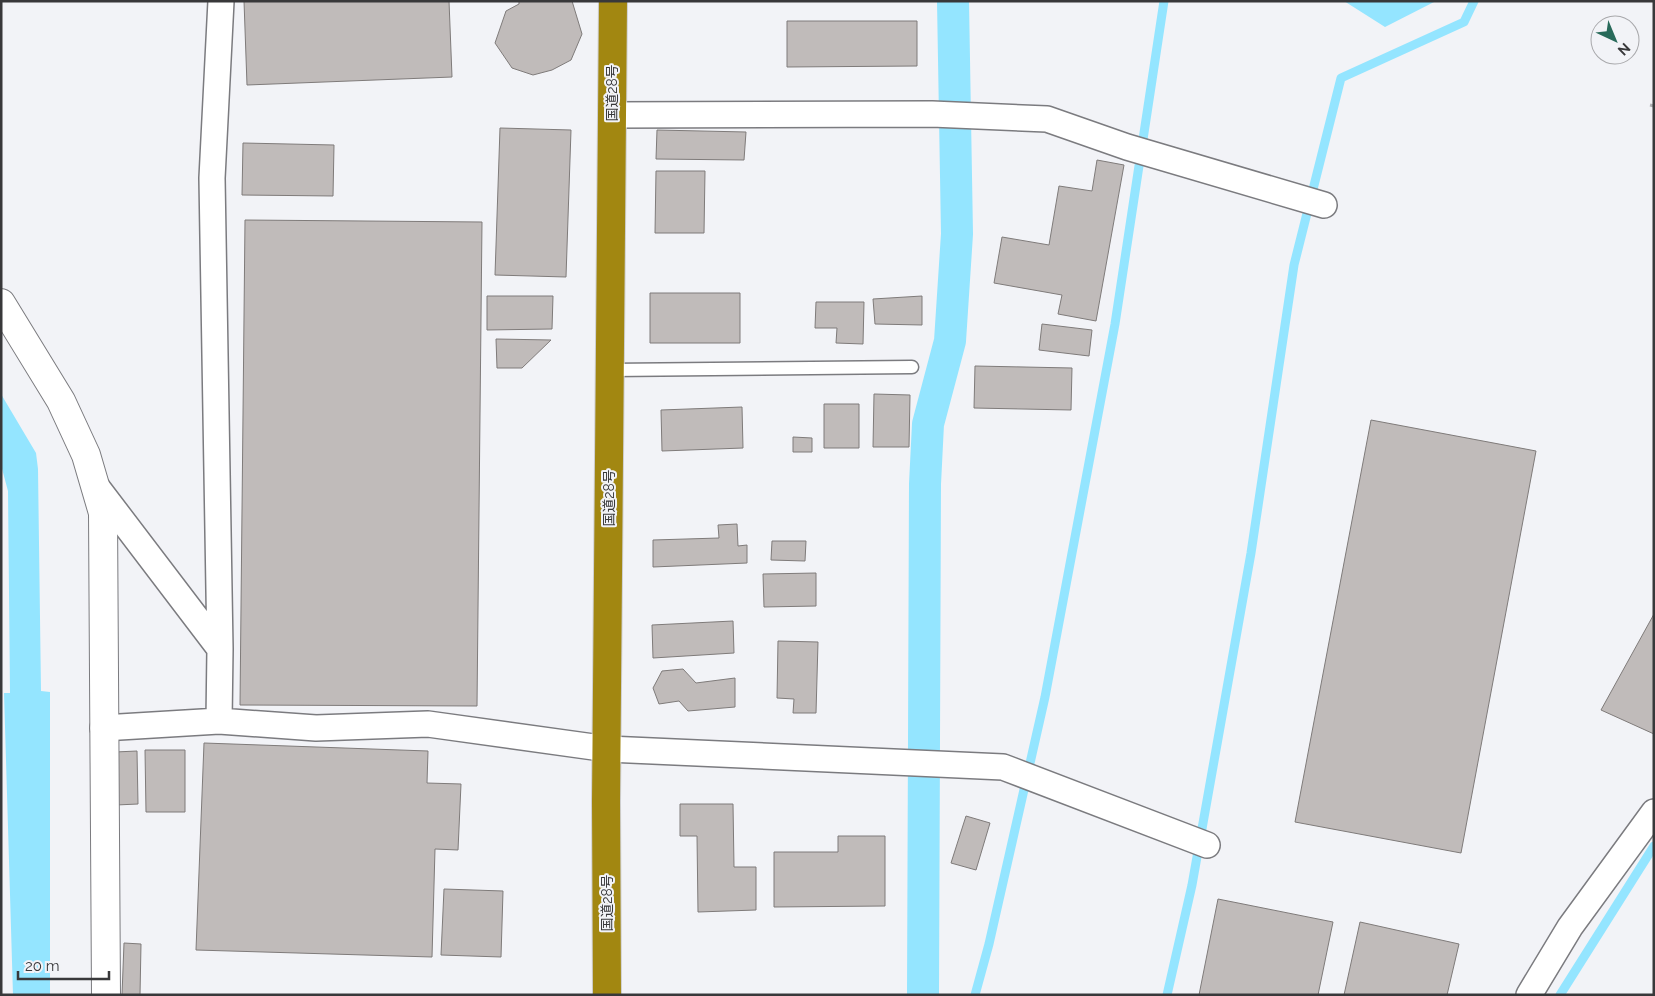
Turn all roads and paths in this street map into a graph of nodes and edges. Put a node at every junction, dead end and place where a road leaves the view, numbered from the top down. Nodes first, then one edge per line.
1 (221, 1) edge
2 (613, 1) edge
3 (612, 115) junction
4 (1324, 205) dead end
5 (1, 303) edge
6 (912, 367) dead end
7 (610, 370) junction
8 (94, 484) junction
9 (220, 650) junction
10 (218, 721) junction
11 (103, 728) junction
12 (608, 749) junction
13 (1654, 812) edge
14 (1206, 845) dead end
15 (106, 995) edge
16 (608, 995) edge
17 (1529, 995) edge

1 - 9 street
2 - 3 highway, 国道28号
3 - 4 street
3 - 7 highway, 国道28号
5 - 8 street
6 - 7 lane
7 - 12 highway, 国道28号
8 - 9 street
8 - 11 street
9 - 10 street
10 - 11 street
10 - 12 street
11 - 15 street
12 - 14 street
12 - 16 highway, 国道28号
13 - 17 street

